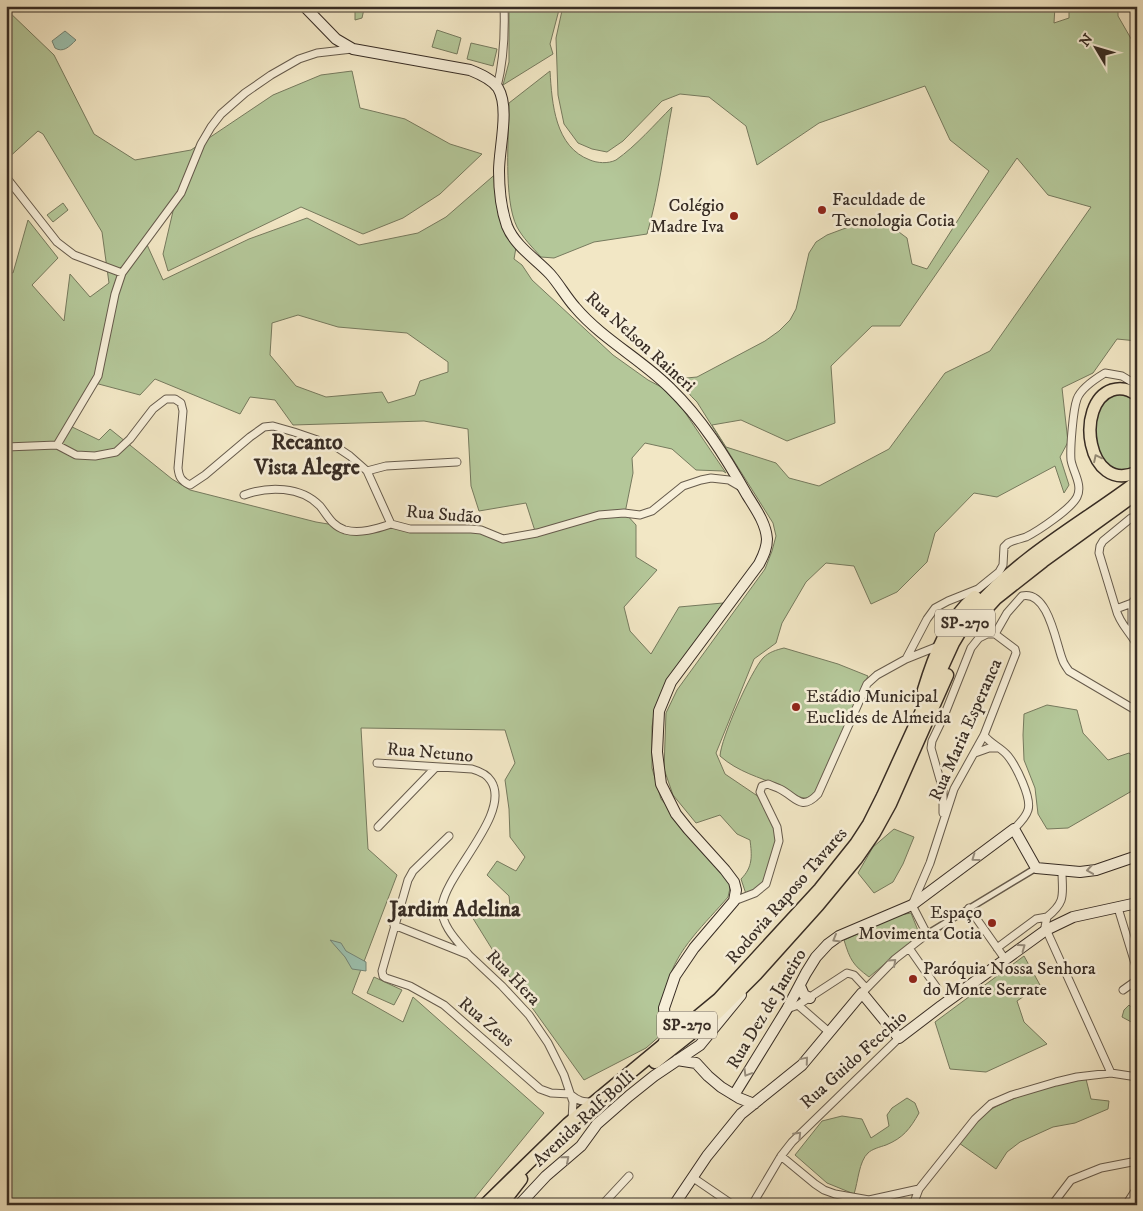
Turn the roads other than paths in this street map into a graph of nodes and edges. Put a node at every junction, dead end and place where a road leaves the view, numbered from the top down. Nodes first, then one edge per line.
1 (304, 6) edge
2 (504, 6) edge
3 (353, 48) junction
4 (497, 87) junction
5 (6, 177) edge
6 (122, 273) junction
7 (1132, 382) dead end
8 (1137, 395) edge
9 (57, 445) junction
10 (6, 447) edge
11 (457, 462) dead end
12 (367, 471) junction
13 (1137, 473) edge
14 (1137, 482) edge
15 (744, 489) junction
16 (1137, 493) edge
17 (244, 495) dead end
18 (1131, 518) dead end
19 (391, 524) junction
20 (1060, 536) junction
21 (1028, 560) junction
22 (1134, 600) edge
23 (1116, 609) junction
24 (995, 634) junction
25 (1132, 635) junction
26 (941, 645) junction
27 (1137, 645) edge
28 (906, 659) junction
29 (1137, 711) edge
30 (914, 730) junction
31 (984, 734) junction
32 (998, 748) junction
33 (975, 754) junction
34 (377, 763) dead end
35 (436, 766) junction
36 (943, 818) junction
37 (378, 827) dead end
38 (1014, 830) junction
39 (449, 836) dead end
40 (1137, 856) edge
41 (1036, 868) junction
42 (1062, 871) junction
43 (734, 902) junction
44 (1137, 903) edge
45 (912, 905) junction
46 (969, 908) junction
47 (1118, 908) junction
48 (1047, 917) junction
49 (394, 925) junction
50 (1046, 930) junction
51 (927, 934) junction
52 (909, 948) junction
53 (997, 948) junction
54 (469, 955) junction
55 (1005, 959) junction
56 (1137, 970) edge
57 (756, 974) junction
58 (1137, 980) edge
59 (800, 986) junction
60 (937, 988) dead end
61 (864, 990) junction
62 (1123, 990) dead end
63 (810, 998) junction
64 (798, 1005) junction
65 (786, 1009) junction
66 (664, 1021) junction
67 (686, 1026) junction
68 (829, 1032) junction
69 (899, 1038) junction
70 (663, 1045) junction
71 (695, 1048) junction
72 (677, 1060) junction
73 (696, 1063) junction
74 (1111, 1073) junction
75 (1137, 1077) edge
76 (570, 1094) junction
77 (736, 1097) junction
78 (594, 1102) junction
79 (754, 1104) junction
80 (741, 1114) junction
81 (570, 1123) junction
82 (781, 1156) junction
83 (1137, 1161) edge
84 (529, 1169) junction
85 (629, 1176) dead end
86 (692, 1177) junction
87 (1137, 1188) edge
88 (919, 1189) junction
89 (483, 1205) edge
90 (492, 1205) edge
91 (500, 1205) edge
92 (518, 1205) edge
93 (602, 1205) edge
94 (674, 1205) edge
95 (733, 1205) edge
96 (752, 1205) edge
97 (913, 1205) edge
98 (1052, 1205) edge
99 (1126, 1205) edge

1 - 3 main road
2 - 4 street
3 - 4 main road
3 - 6 street
4 - 15 main road, Rua Nelson Raineri
5 - 6 street
6 - 9 street
7 - 28 street
13 -> 8 highway
9 - 10 street
9 - 12 street, Rua Sudão
11 - 12 street
12 - 19 street, Rua Sudão
13 - 20 highway
14 - 20 highway, Rodovia Raposo Tavares / SP-270
15 - 19 street, Rua Sudão
15 - 43 main road, Rua Nelson Raineri
16 - 57 highway, Rodovia Raposo Tavares / SP-270
17 - 19 street
18 - 23 street
20 - 21 highway, Rodovia Raposo Tavares / SP-270
21 - 26 highway
21 - 30 highway, Rodovia Raposo Tavares / SP-270
22 - 23 street
22 - 25 street
23 - 25 street
24 - 29 street
24 - 31 street, Rua Maria Esperanca
24 - 36 street
25 - 27 street
26 - 28 street
26 - 30 highway
28 - 43 street
30 - 67 highway, Rodovia Raposo Tavares / SP-270
31 - 32 street
31 - 33 street, Rua Maria Esperanca
32 - 33 street
32 - 38 street
33 - 36 street, Rua Maria Esperanca
34 - 35 street, Rua Netuno
35 - 37 street
35 - 54 street, Rua Netuno
36 - 45 street
38 - 41 main road
38 -> 45 main road, Rua Dez de Janeiro
39 - 49 street
40 -> 42 main road
41 - 42 main road
41 - 46 street
42 - 48 street
43 - 66 main road
44 - 47 main road, Rua Guido Fecchio
45 - 51 street
45 -> 59 main road, Rua Dez de Janeiro
46 - 51 street
46 - 53 street
47 - 50 main road, Rua Guido Fecchio
47 - 56 street
48 - 50 street
48 - 53 street
49 - 54 street, Rua Hera
49 - 76 street, Rua Zeus
55 -> 50 main road, Rua Guido Fecchio
50 - 74 street
51 - 52 street
52 - 60 street
61 -> 52 street
53 - 55 street
54 - 76 street, Rua Hera
55 - 69 main road, Rua Guido Fecchio
57 - 71 main road, Avenida Ralf Bolli
57 - 84 highway, Rodovia Raposo Tavares / SP-270
58 - 62 street
59 - 63 main road
59 - 65 main road, Rua Dez de Janeiro
61 - 63 street
61 - 68 main road
61 - 69 main road
63 - 64 street
64 - 65 street
64 - 68 street
65 -> 77 main road, Rua Dez de Janeiro
66 - 67 main road
66 - 70 main road
67 - 70 highway, Rodovia Raposo Tavares / SP-270
79 -> 68 main road
82 -> 69 street, Rua Guido Fecchio
70 - 78 highway, Rodovia Raposo Tavares / SP-270
71 - 72 main road, Avenida Ralf Bolli
71 - 73 main road
72 - 73 main road
92 -> 72 main road, Avenida Ralf Bolli
73 - 77 main road
74 - 75 street
74 - 88 street
76 - 78 street, Rua Zeus
76 - 81 street, Rua Hera
77 - 79 main road
77 - 80 main road
78 - 81 highway, Rodovia Raposo Tavares / SP-270
79 - 80 main road
80 - 86 main road
81 - 89 highway, Rodovia Raposo Tavares / SP-270
82 - 88 street
82 - 96 street, Rua Guido Fecchio
83 - 98 street
84 - 90 highway, Rodovia Raposo Tavares / SP-270
84 - 91 highway
85 - 93 street
86 - 94 main road
86 - 95 street
87 - 99 street
88 - 97 street

